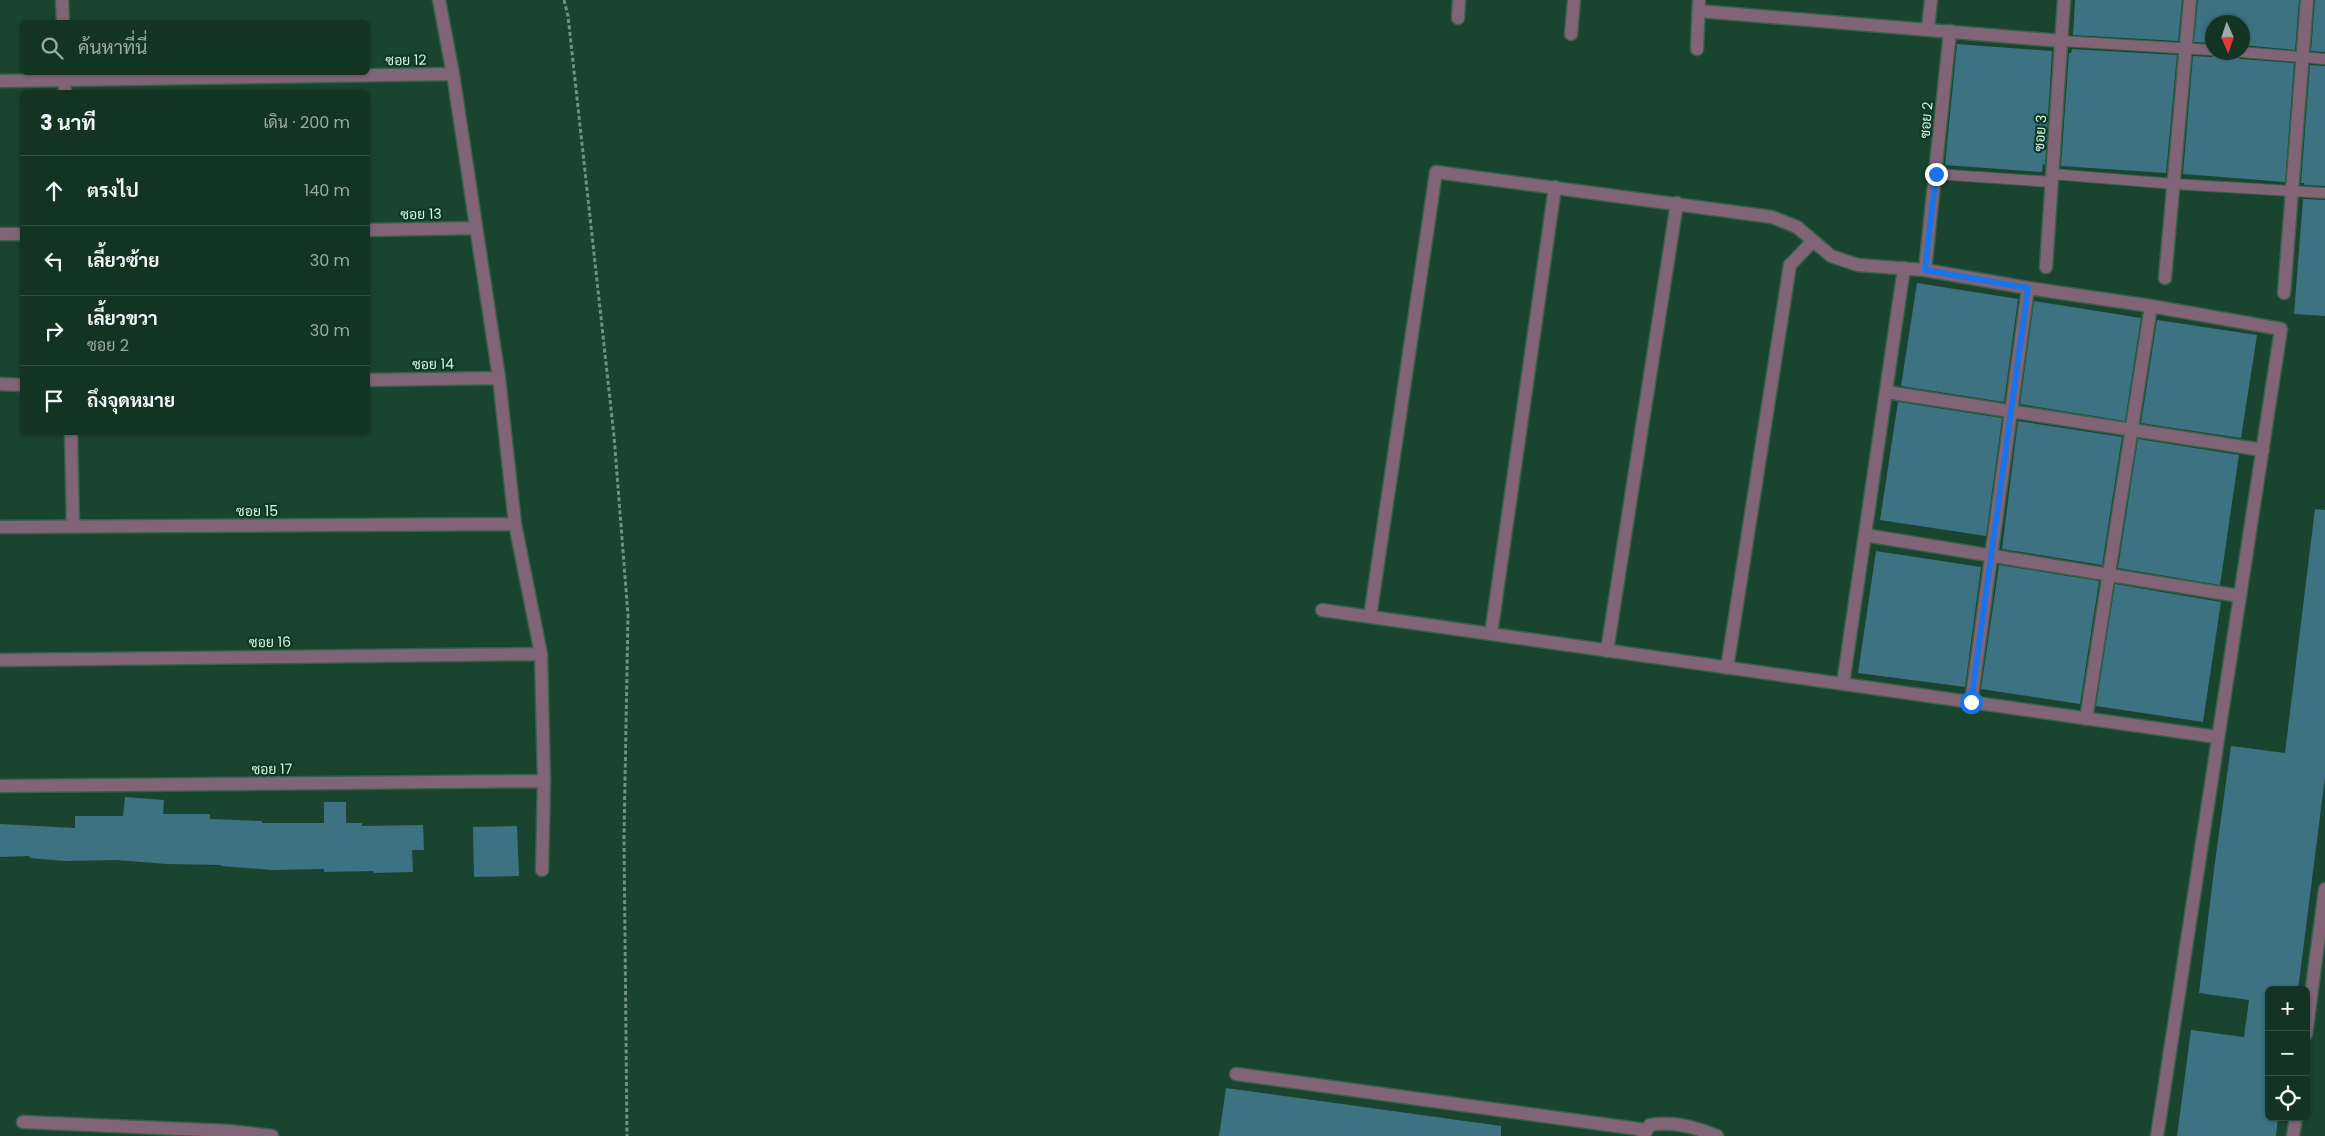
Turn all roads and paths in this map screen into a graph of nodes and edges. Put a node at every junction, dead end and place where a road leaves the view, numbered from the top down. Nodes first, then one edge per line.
1 (62, 0) edge
2 (439, 0) edge
3 (564, 0) edge
4 (1458, 0) edge
5 (1574, 0) edge
6 (1930, 0) edge
7 (2064, 0) edge
8 (2190, 0) edge
9 (2307, 0) edge
10 (1699, 6) edge
11 (1458, 18) dead end
12 (63, 20) edge
13 (1928, 29) junction
14 (1950, 31) junction
15 (1571, 34) dead end
16 (2061, 40) junction
17 (2186, 47) junction
18 (1697, 49) dead end
19 (2205, 49) edge
20 (2250, 53) edge
21 (2302, 58) junction
22 (2325, 59) edge
23 (453, 74) junction
24 (0, 81) edge
25 (65, 82) edge
26 (1936, 174) junction
27 (2052, 178) junction
28 (2174, 184) junction
29 (1555, 187) junction
30 (2291, 190) junction
31 (2325, 193) edge
32 (1677, 203) junction
33 (476, 228) junction
34 (370, 230) edge
35 (0, 234) edge
36 (20, 234) edge
37 (1812, 242) junction
38 (2046, 267) dead end
39 (1904, 268) junction
40 (1925, 270) junction
41 (2166, 278) dead end
42 (2028, 288) junction
43 (2284, 294) dead end
44 (2151, 306) junction
45 (499, 378) junction
46 (370, 380) edge
47 (0, 384) edge
48 (20, 385) edge
49 (1886, 392) junction
50 (2011, 412) junction
51 (2131, 430) junction
52 (71, 435) edge
53 (2263, 450) junction
54 (515, 524) junction
55 (73, 527) junction
56 (0, 528) edge
57 (1865, 536) junction
58 (1991, 556) junction
59 (2109, 575) junction
60 (2239, 596) junction
61 (1322, 610) dead end
62 (1370, 617) junction
63 (1491, 634) junction
64 (1607, 651) junction
65 (541, 654) junction
66 (0, 660) edge
67 (1727, 668) junction
68 (1843, 684) junction
69 (1971, 702) junction
70 (2086, 719) junction
71 (2218, 737) junction
72 (544, 781) junction
73 (0, 786) edge
74 (542, 870) dead end
75 (2325, 889) edge
76 (2306, 1031) edge
77 (1236, 1074) dead end
78 (2295, 1121) edge
79 (23, 1122) dead end
80 (1644, 1133) edge
81 (272, 1136) edge
82 (627, 1136) edge
83 (1717, 1136) edge
84 (2157, 1136) edge
85 (2293, 1136) edge

1 - 12 street
2 - 23 street
3 - 82 path
4 - 11 street
5 - 15 street
6 - 13 street
7 - 16 street, ซอย 3
8 - 17 street
9 - 21 street
10 - 13 street
10 - 18 street
13 - 14 street
14 - 16 street
14 - 26 street, ซอย 2
16 - 17 lane
16 - 27 street, ซอย 3
17 - 19 lane
17 - 28 street
20 - 21 lane
21 - 22 lane
21 - 30 street
23 - 25 street, ซอย 12
23 - 33 street
24 - 25 street, ซอย 12
26 - 27 lane
26 - 40 street, ซอย 2
27 - 28 lane
27 - 38 street, ซอย 3
28 - 30 lane
28 - 41 street
29 - 32 street
29 - 62 street
29 - 63 street
30 - 31 lane
30 - 43 street
32 - 37 street
32 - 64 street
33 - 34 street, ซอย 13
33 - 45 street
35 - 36 street
37 - 39 street
37 - 67 street
39 - 40 street
39 - 49 street
40 - 42 street
42 - 44 street
42 - 50 street
44 - 51 street
44 - 53 street
45 - 46 street, ซอย 14
45 - 54 street
47 - 48 street
49 - 50 street
49 - 57 street
50 - 51 street
50 - 58 street
51 - 53 street
51 - 59 street
52 - 55 street
53 - 60 street
54 - 55 street, ซอย 15
54 - 65 street
55 - 56 street, ซอย 15
57 - 58 street
57 - 68 street
58 - 59 street
58 - 69 street
59 - 60 street
59 - 70 street
60 - 71 street
61 - 62 street
62 - 63 street
63 - 64 street
64 - 67 street
65 - 66 street, ซอย 16
65 - 72 street
67 - 68 street
68 - 69 street
69 - 70 street
70 - 71 street
71 - 84 street
72 - 73 street, ซอย 17
72 - 74 street
75 - 76 street
77 - 80 street
78 - 85 street
79 - 81 street
80 - 83 street

